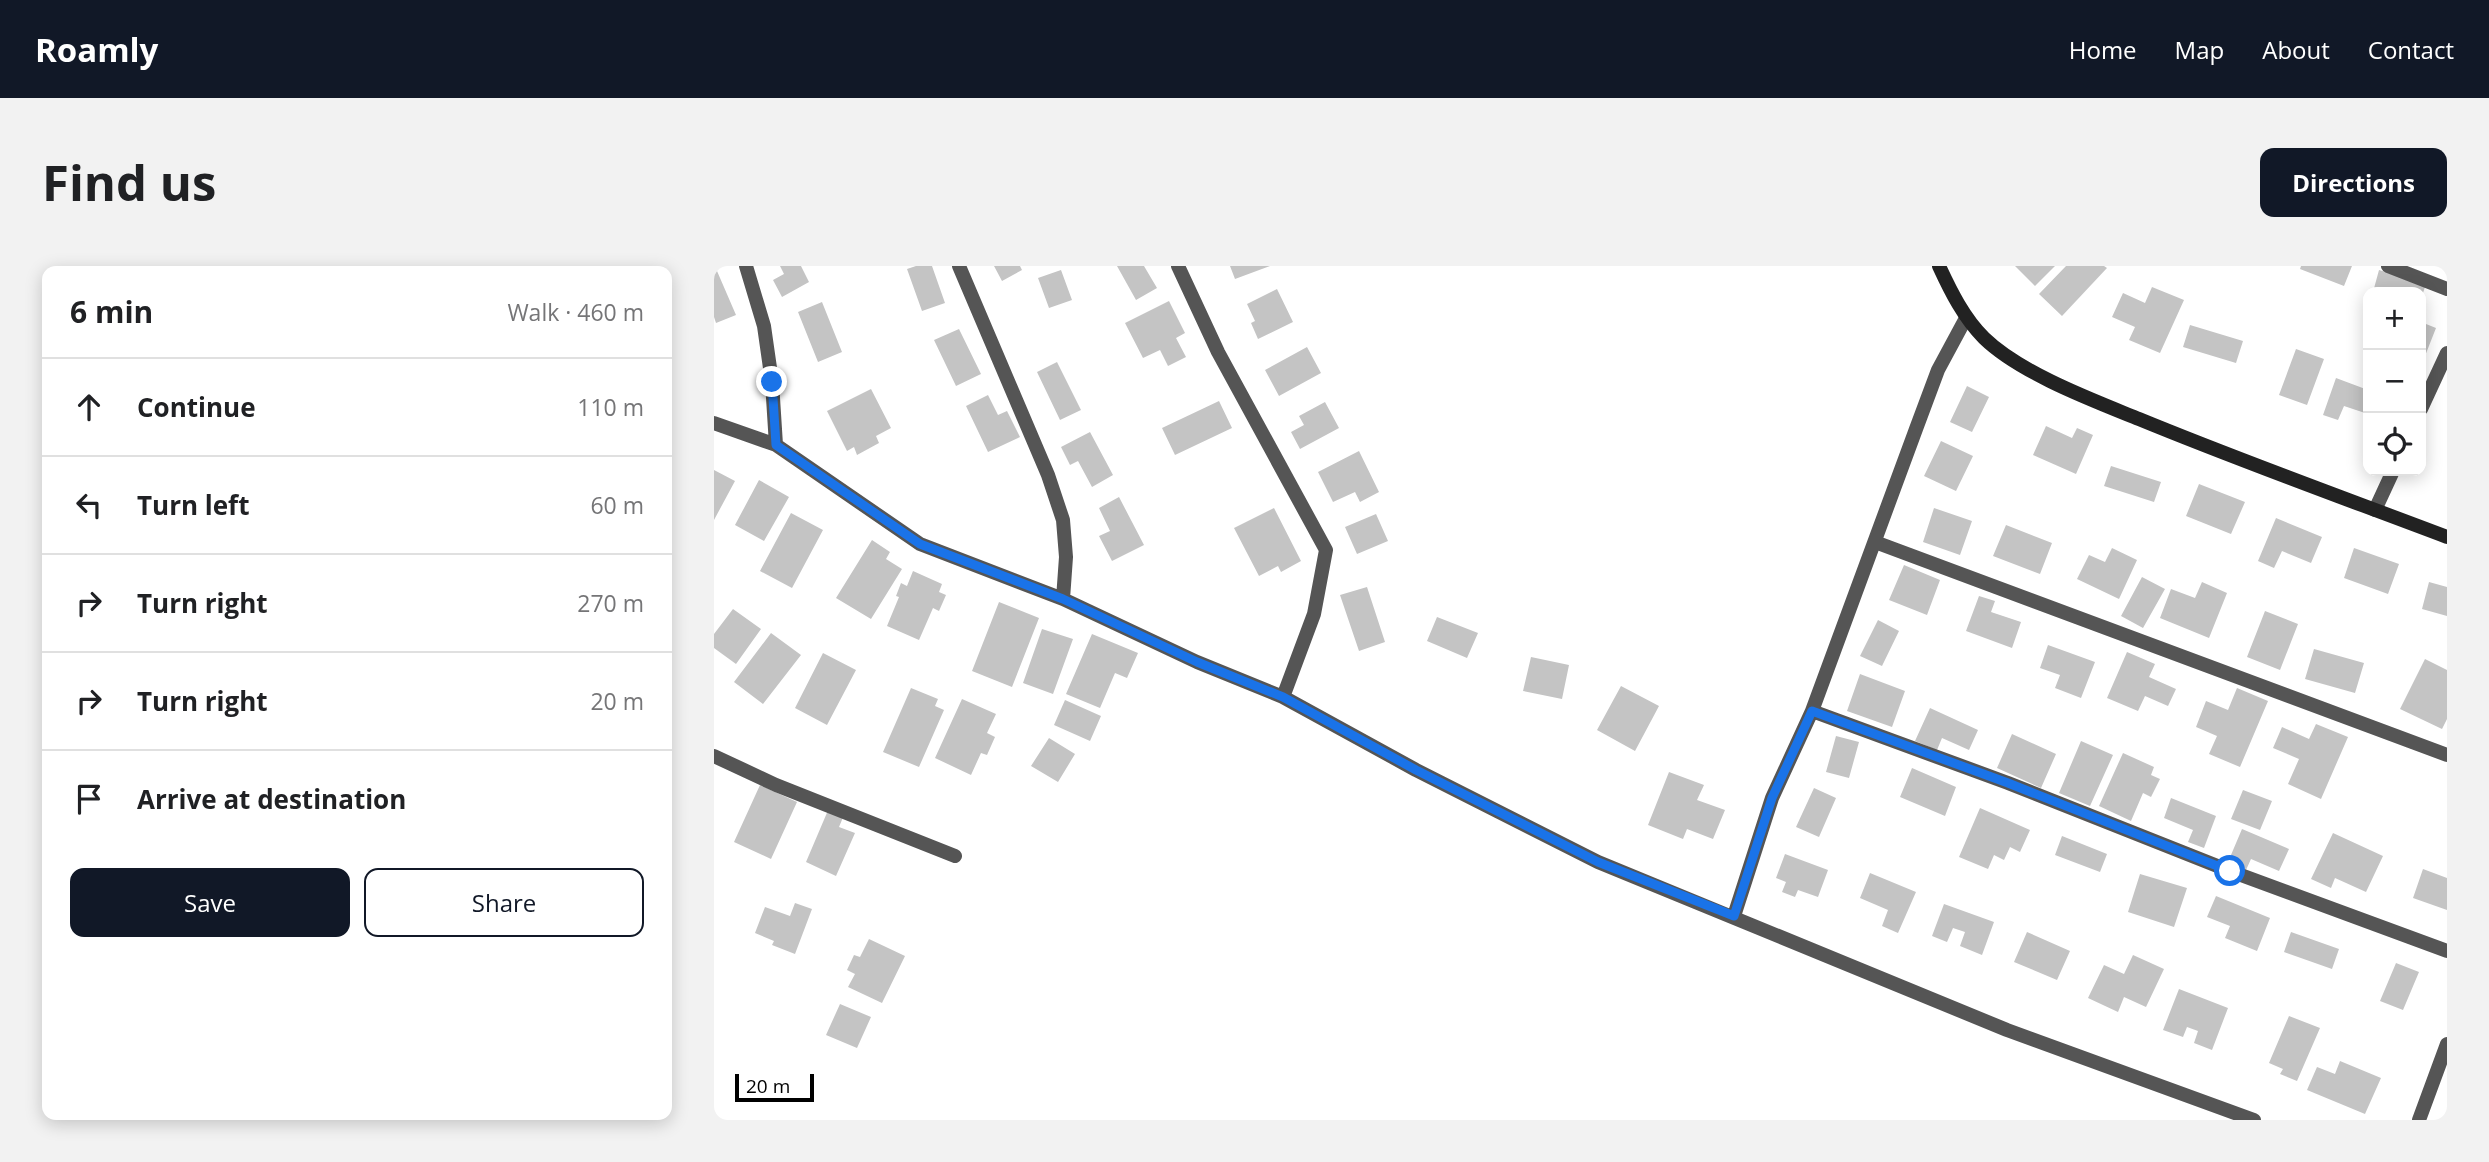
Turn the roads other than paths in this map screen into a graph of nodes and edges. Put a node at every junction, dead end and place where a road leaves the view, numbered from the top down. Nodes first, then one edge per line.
1 (746, 266) edge
2 (959, 266) edge
3 (1178, 266) edge
4 (1940, 266) edge
5 (2388, 266) edge
6 (2447, 289) edge
7 (1966, 318) junction
8 (2447, 353) edge
9 (2426, 398) edge
10 (714, 423) edge
11 (776, 445) junction
12 (2391, 476) edge
13 (2375, 510) junction
14 (2447, 537) edge
15 (1875, 542) junction
16 (1063, 599) junction
17 (1283, 697) junction
18 (1812, 711) junction
19 (2447, 755) edge
20 (714, 756) edge
21 (955, 856) dead end
22 (1734, 916) junction
23 (2447, 951) edge
24 (2447, 1044) edge
25 (2254, 1120) edge
26 (2419, 1120) edge

1 - 11 street
2 - 16 street
3 - 17 street
4 - 7 main road
5 - 6 street
7 - 13 main road
7 - 15 street
8 - 9 street
10 - 11 street
11 - 16 street
12 - 13 street
13 - 14 main road
15 - 18 street
15 - 19 street
16 - 17 street
17 - 22 street
18 - 22 street
18 - 23 street
20 - 21 street
22 - 25 street
24 - 26 street

